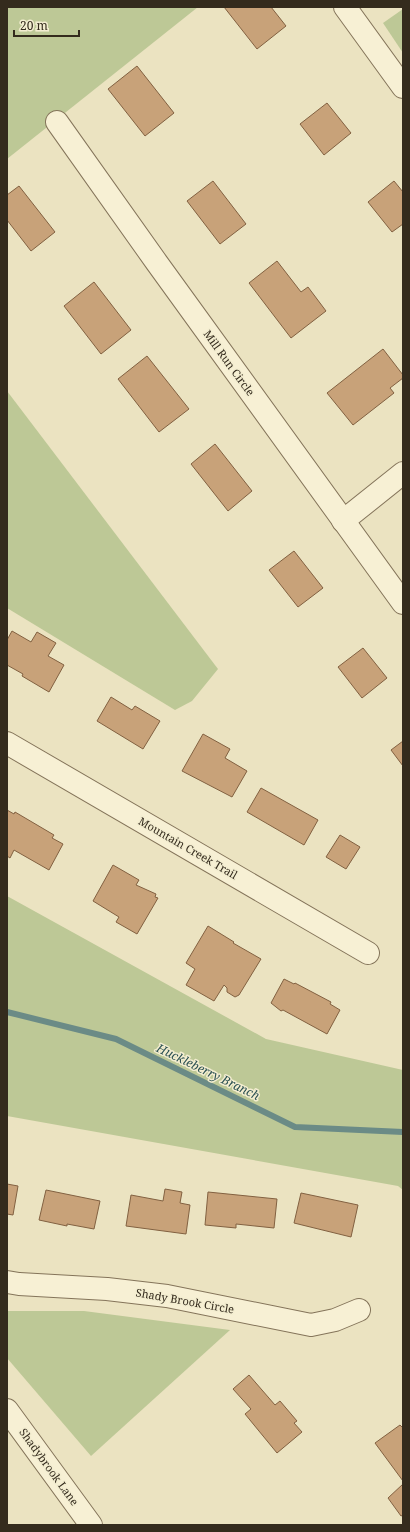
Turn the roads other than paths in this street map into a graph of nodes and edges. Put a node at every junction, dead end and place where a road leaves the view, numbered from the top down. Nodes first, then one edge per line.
1 (345, 7) edge
2 (403, 87) edge
3 (57, 122) dead end
4 (403, 473) edge
5 (343, 521) junction
6 (403, 603) edge
7 (7, 743) edge
8 (368, 953) dead end
9 (7, 1282) edge
10 (358, 1310) dead end
11 (7, 1410) edge
12 (91, 1525) edge

1 - 2 street
3 - 5 street, Mill Run Circle
4 - 5 street
5 - 6 street, Mill Run Circle
7 - 8 street, Mountain Creek Trail
9 - 10 street, Shady Brook Circle
11 - 12 street, Shadybrook Lane

